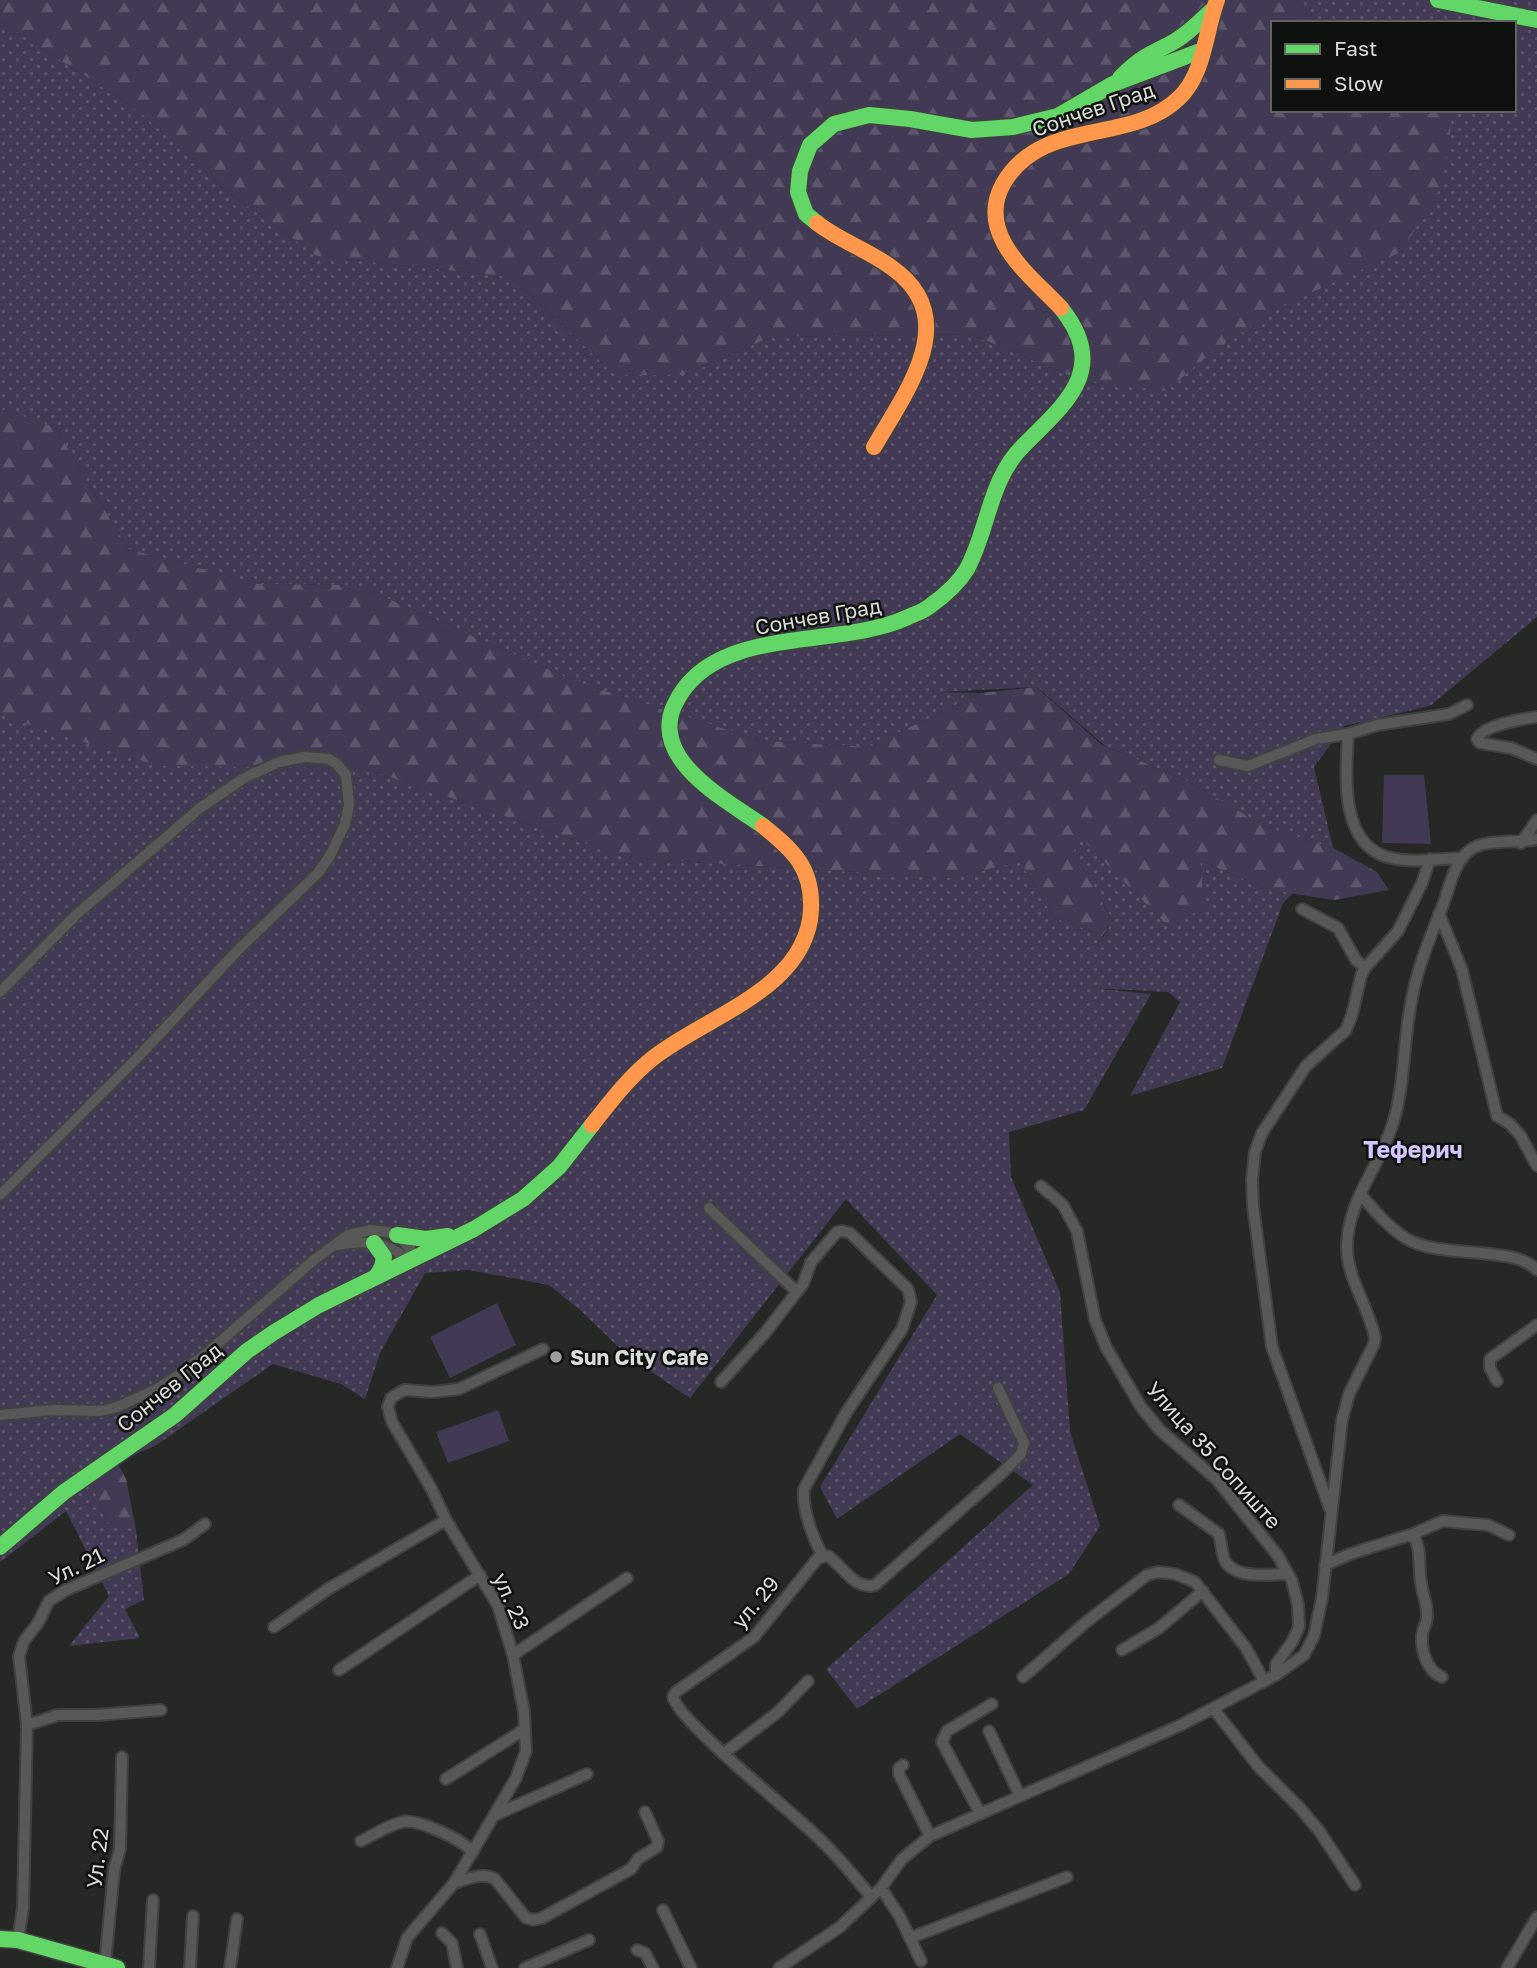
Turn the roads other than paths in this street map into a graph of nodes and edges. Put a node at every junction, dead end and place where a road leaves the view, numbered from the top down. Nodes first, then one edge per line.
1 (1438, 0) edge
2 (1214, 5) edge
3 (1537, 20) edge
4 (1178, 40) junction
5 (1203, 50) junction
6 (1168, 62) junction
7 (1113, 84) junction
8 (1184, 93) junction
9 (874, 447) dead end
10 (1467, 705) dead end
11 (1537, 717) edge
12 (1348, 734) junction
13 (1537, 759) edge
14 (1219, 760) dead end
15 (1537, 820) edge
16 (1537, 839) edge
17 (1521, 843) junction
18 (1463, 858) junction
19 (1430, 859) junction
20 (1302, 909) dead end
21 (1439, 914) junction
22 (1365, 968) junction
23 (0, 992) edge
24 (1537, 1166) edge
25 (1041, 1186) dead end
26 (1360, 1194) junction
27 (0, 1195) edge
28 (709, 1208) dead end
29 (464, 1233) junction
30 (397, 1235) junction
31 (374, 1243) junction
32 (334, 1245) junction
33 (408, 1262) junction
34 (1537, 1270) edge
35 (376, 1277) junction
36 (797, 1292) junction
37 (1537, 1325) edge
38 (543, 1349) dead end
39 (1497, 1381) dead end
40 (721, 1382) dead end
41 (998, 1388) dead end
42 (0, 1415) edge
43 (1179, 1505) dead end
44 (1331, 1512) junction
45 (446, 1520) junction
46 (205, 1524) dead end
47 (1413, 1534) junction
48 (1509, 1535) dead end
49 (0, 1547) edge
50 (823, 1556) junction
51 (1325, 1565) junction
52 (480, 1574) junction
53 (1288, 1574) junction
54 (627, 1578) dead end
55 (1203, 1591) junction
56 (274, 1627) dead end
57 (1122, 1650) dead end
58 (513, 1655) junction
59 (339, 1670) dead end
60 (1276, 1675) junction
61 (1023, 1677) dead end
62 (1442, 1677) dead end
63 (808, 1681) dead end
64 (1264, 1681) junction
65 (992, 1704) dead end
66 (1213, 1708) junction
67 (161, 1710) dead end
68 (27, 1725) junction
69 (524, 1729) junction
70 (989, 1731) dead end
71 (723, 1754) junction
72 (122, 1757) dead end
73 (903, 1765) dead end
74 (587, 1774) dead end
75 (446, 1779) dead end
76 (1020, 1796) junction
77 (645, 1812) dead end
78 (980, 1813) junction
79 (492, 1817) junction
80 (930, 1836) junction
81 (360, 1841) dead end
82 (472, 1852) junction
83 (1068, 1877) dead end
84 (454, 1883) junction
85 (1355, 1885) dead end
86 (881, 1888) junction
87 (871, 1897) junction
88 (153, 1900) dead end
89 (663, 1910) dead end
90 (193, 1916) dead end
91 (1537, 1917) edge
92 (237, 1919) dead end
93 (0, 1925) edge
94 (442, 1933) dead end
95 (480, 1934) dead end
96 (910, 1938) junction
97 (0, 1939) edge
98 (18, 1940) junction
99 (589, 1940) dead end
100 (637, 1950) dead end
101 (921, 1961) dead end
102 (111, 1966) edge
103 (149, 1968) edge
104 (190, 1968) edge
105 (230, 1968) edge
106 (397, 1968) edge
107 (457, 1968) edge
108 (492, 1968) edge
109 (525, 1968) edge
110 (653, 1968) edge
111 (691, 1968) edge
112 (779, 1968) edge
113 (1507, 1968) edge

1 - 3 main road
2 - 4 main road
2 - 5 main road, Сончев Град
4 - 5 main road
4 - 7 main road
5 - 6 main road
5 - 8 main road, Сончев Град
6 - 7 main road
6 - 8 main road
7 - 9 main road
8 - 29 main road, Сончев Град
10 - 12 street
11 - 13 street
12 - 14 street
12 - 19 street
15 - 17 street
16 - 17 street
17 - 18 street
18 - 19 street
18 - 21 street
19 - 22 street
20 - 22 street
21 - 24 street
21 - 26 street
22 - 44 street
23 - 27 street
25 - 53 street, Улица 35 Сопиште
26 - 34 street
26 - 44 street
28 - 36 street
29 - 30 main road
29 - 33 main road, Сончев Град
30 - 32 street
30 - 33 street
31 - 32 street
31 - 33 street
31 - 35 main road
32 - 42 street
33 - 35 main road, Сончев Град
35 - 49 main road, Сончев Град
36 - 40 street
36 - 50 street
37 - 39 street
38 - 45 street, ул. 23
41 - 50 street
43 - 53 street
44 - 51 street
45 - 52 street, ул. 23
45 - 56 street
46 - 68 street, Ул. 21
47 - 48 street
47 - 51 street
47 - 62 street
50 - 71 street, ул. 29
51 - 60 street
52 - 58 street, ул. 23
52 - 59 street
53 - 60 street, Улица 35 Сопиште
54 - 58 street
55 - 57 street
55 - 61 street
55 - 64 street
58 - 69 street, ул. 23
60 - 64 street
63 - 71 street
64 - 66 street
65 - 78 street
66 - 76 street
66 - 85 street
67 - 68 street
68 - 98 street, Ул. 21
69 - 75 street
69 - 79 street, ул. 23
70 - 76 street
71 - 87 street, ул. 29
72 - 102 street, Ул. 22
73 - 80 street
74 - 79 street
76 - 78 street
77 - 84 street
78 - 80 street
79 - 82 street, ул. 23
80 - 86 street
81 - 82 street
82 - 84 street, ул. 23
83 - 96 street
84 - 106 street, ул. 23
86 - 87 street
86 - 96 street
87 - 112 street
88 - 103 street
89 - 111 street
90 - 104 street
91 - 113 street
92 - 105 street
93 - 98 main road
94 - 107 street
95 - 108 street
96 - 101 street
97 - 98 main road
98 - 102 main road
99 - 109 street
100 - 110 street

